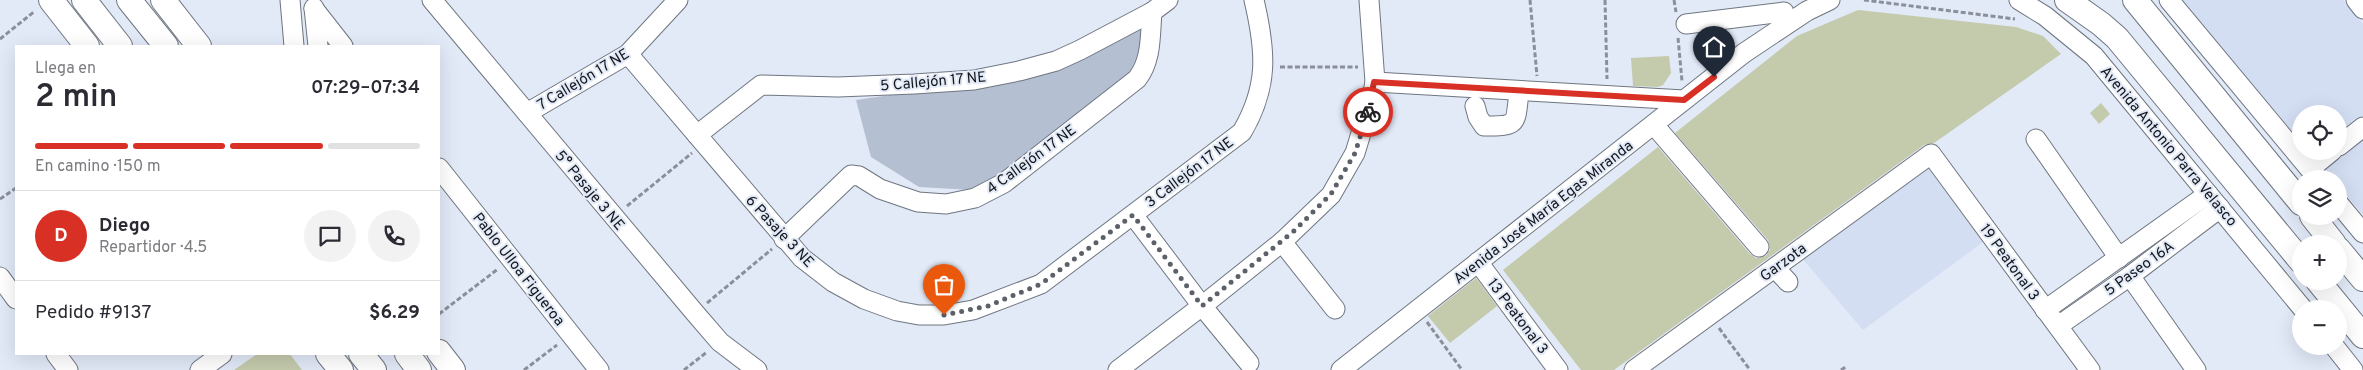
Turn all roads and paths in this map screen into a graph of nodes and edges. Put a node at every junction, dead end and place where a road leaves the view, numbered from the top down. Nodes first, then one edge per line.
1 (84, 0) edge
2 (129, 0) edge
3 (163, 0) edge
4 (290, 0) edge
5 (432, 0) edge
6 (678, 0) edge
7 (1168, 0) edge
8 (1254, 0) edge
9 (1369, 0) edge
10 (1530, 0) edge
11 (1605, 0) edge
12 (1674, 0) edge
13 (1830, 0) edge
14 (1864, 0) edge
15 (2019, 0) edge
16 (2067, 0) edge
17 (2135, 0) edge
18 (2169, 0) edge
19 (2356, 0) edge
20 (47, 3) edge
21 (314, 5) edge
22 (1789, 6) edge
23 (2363, 9) edge
24 (1152, 12) junction
25 (2024, 21) dead end
26 (1680, 24) junction
27 (0, 38) edge
28 (86, 45) edge
29 (119, 45) edge
30 (165, 45) edge
31 (198, 45) edge
32 (294, 45) edge
33 (318, 45) edge
34 (342, 45) edge
35 (1744, 53) junction
36 (628, 54) junction
37 (1263, 67) junction
38 (1374, 74) junction
39 (1538, 91) junction
40 (1519, 92) junction
41 (1607, 96) junction
42 (1684, 100) junction
43 (1475, 106) dead end
44 (527, 113) junction
45 (1654, 125) junction
46 (2363, 127) edge
47 (701, 139) junction
48 (2036, 139) dead end
49 (2347, 140) edge
50 (1931, 154) joint
51 (2325, 160) edge
52 (440, 169) edge
53 (2311, 170) edge
54 (2317, 170) edge
55 (15, 189) edge
56 (2292, 193) edge
57 (2208, 194) junction
58 (0, 199) edge
59 (2220, 208) junction
60 (2347, 214) edge
61 (1133, 215) junction
62 (613, 218) junction
63 (2319, 225) edge
64 (2363, 233) edge
65 (2327, 235) edge
66 (784, 239) junction
67 (1282, 242) junction
68 (1759, 246) dead end
69 (2292, 250) edge
70 (2119, 258) junction
71 (511, 259) junction
72 (2347, 260) edge
73 (1478, 262) junction
74 (1775, 268) junction
75 (2130, 276) junction
76 (2363, 280) edge
77 (1788, 282) dead end
78 (1041, 284) joint
79 (2325, 290) edge
80 (2296, 300) edge
81 (1202, 306) junction
82 (1335, 309) dead end
83 (1418, 309) junction
84 (2045, 310) junction
85 (440, 313) edge
86 (695, 313) junction
87 (1709, 315) junction
88 (2058, 326) junction
89 (570, 335) junction
90 (2363, 336) edge
91 (720, 342) junction
92 (440, 353) edge
93 (57, 355) edge
94 (221, 355) edge
95 (329, 355) edge
96 (362, 355) edge
97 (407, 355) edge
98 (2341, 355) edge
99 (1249, 363) dead end
100 (1847, 366) dead end
101 (68, 370) edge
102 (200, 370) edge
103 (341, 370) edge
104 (374, 370) edge
105 (419, 370) edge
106 (453, 370) edge
107 (524, 370) edge
108 (599, 370) edge
109 (684, 370) edge
110 (757, 370) edge
111 (1118, 370) edge
112 (1341, 370) edge
113 (1462, 370) edge
114 (1558, 370) edge
115 (1634, 370) edge
116 (1750, 370) edge
117 (1841, 370) edge
118 (2090, 370) edge
119 (2196, 370) edge
120 (2353, 370) edge

1 - 29 main road
2 - 30 main road
3 - 31 main road
4 - 32 street
5 - 44 street, 5° Pasaje 3 NE
6 - 36 street, 7 Callejón 17 NE
7 - 24 street, 5 Callejón 17 NE
8 - 37 street
9 - 38 street
10 - 39 path
11 - 41 path
12 - 26 path
13 - 35 street, Avenida José María Egas Miranda
14 - 25 path
15 - 57 street, Avenida Antonio Parra Velasco
16 - 69 main road, Avenida Antonio Parra Velasco
17 - 56 main road
18 - 53 street
19 - 23 street
20 - 27 path
20 - 28 main road
21 - 33 street
21 - 34 street
22 - 26 street
22 - 35 street, Avenida José María Egas Miranda
24 - 47 street, 5 Callejón 17 NE
24 - 66 street, 4 Callejón 17 NE
26 - 42 path
35 - 42 street, Avenida José María Egas Miranda
36 - 44 street, 7 Callejón 17 NE
36 - 47 street, 6 Pasaje 3 NE
37 - 38 path
37 - 61 street, 3 Callejón 17 NE
38 - 40 street
38 - 67 street
39 - 40 street
39 - 41 street
40 - 43 street
41 - 42 street
42 - 45 street, Avenida José María Egas Miranda
44 - 62 street, 5° Pasaje 3 NE
45 - 68 street
45 - 73 street, Avenida José María Egas Miranda
46 - 49 street
47 - 62 path
47 - 66 street, 6 Pasaje 3 NE
48 - 70 street
50 - 74 street, Garzota
50 - 84 street, 19 Peatonal 3
51 - 54 street
52 - 71 street, Pablo Ulloa Figueroa
55 - 58 path
57 - 59 street, Avenida Antonio Parra Velasco
57 - 70 street, 5 Paseo 16A
59 - 75 street, 5 Paseo 16A
59 - 80 street, Avenida Antonio Parra Velasco
60 - 64 street
61 - 78 street, 3 Callejón 17 NE
61 - 81 street
62 - 86 street, 5° Pasaje 3 NE
63 - 65 main road
66 - 78 street, 6 Pasaje 3 NE
66 - 86 path
67 - 81 street
67 - 82 street
70 - 84 street, 5 Paseo 16A
71 - 85 path
71 - 89 street, Pablo Ulloa Figueroa
72 - 76 main road
73 - 83 street, Avenida José María Egas Miranda
73 - 114 street, 13 Peatonal 3
74 - 77 street
74 - 87 street, Garzota
75 - 88 street, 5 Paseo 16A
75 - 119 street
79 - 90 main road
81 - 99 street
81 - 111 street
83 - 112 street, Avenida José María Egas Miranda
83 - 113 path
84 - 88 street, 19 Peatonal 3
86 - 91 street, 5° Pasaje 3 NE
87 - 115 street, Garzota
87 - 116 path
88 - 118 street, 19 Peatonal 3
89 - 107 path
89 - 108 street, Pablo Ulloa Figueroa
91 - 109 path
91 - 110 street, 5° Pasaje 3 NE
92 - 106 main road
93 - 101 street
94 - 102 street
95 - 103 main road
96 - 104 main road
97 - 105 main road
98 - 120 street
100 - 117 path

